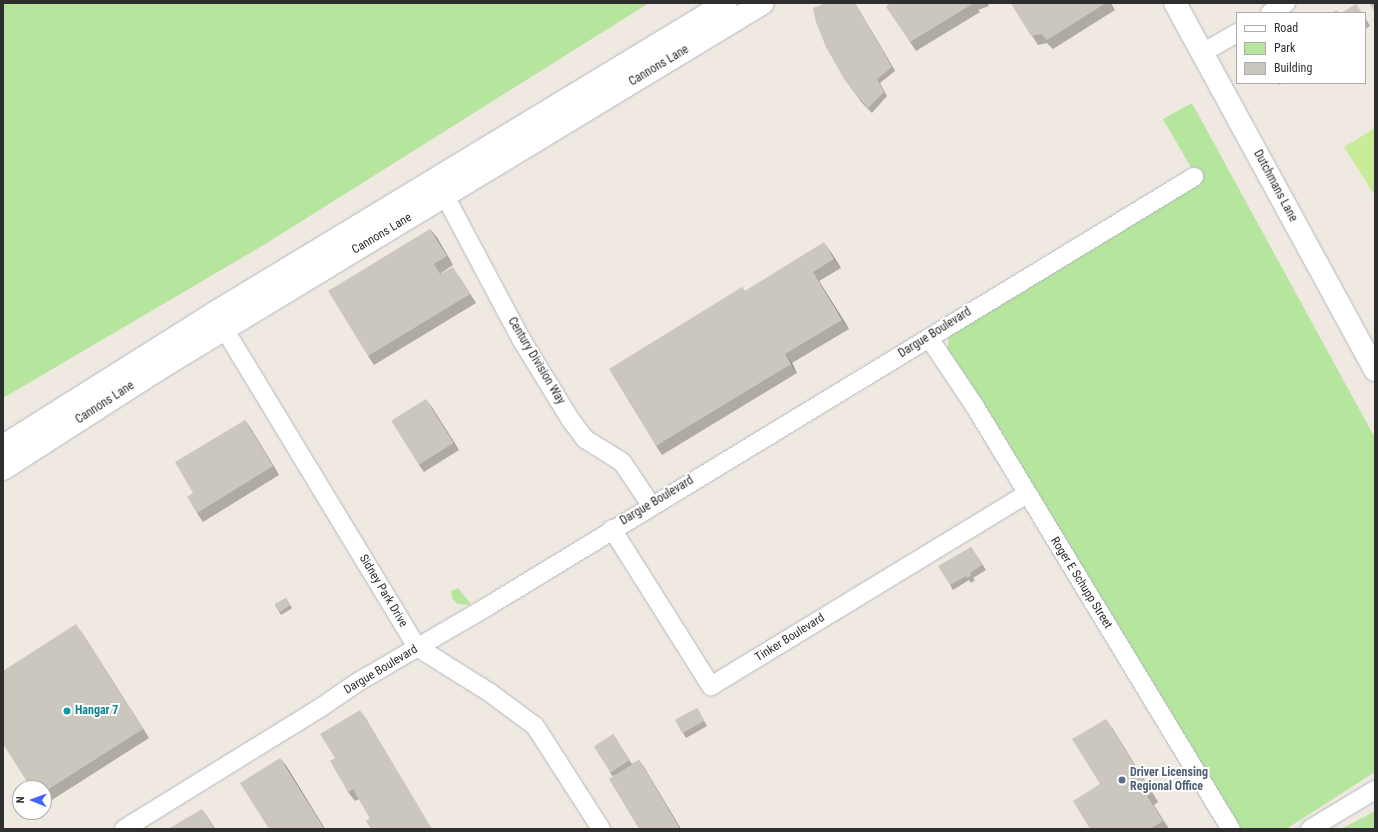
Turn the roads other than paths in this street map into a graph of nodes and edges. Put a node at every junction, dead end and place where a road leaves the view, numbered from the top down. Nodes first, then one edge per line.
1 (726, 3) edge
2 (763, 3) edge
3 (1175, 3) edge
4 (1286, 3) edge
5 (1272, 12) edge
6 (1236, 33) edge
7 (1204, 52) junction
8 (1194, 177) dead end
9 (440, 188) junction
10 (220, 321) junction
11 (929, 338) junction
12 (1375, 370) edge
13 (3, 446) edge
14 (3, 469) edge
15 (1027, 494) junction
16 (651, 505) junction
17 (612, 529) junction
18 (417, 647) junction
19 (1375, 790) edge
20 (124, 829) edge
21 (601, 829) edge
22 (1231, 829) edge
23 (1310, 829) edge

1 - 9 main road, Cannons Lane
2 - 9 main road, Cannons Lane
3 - 7 main road, Dutchmans Lane
4 - 5 street
6 - 7 street
7 - 12 main road, Dutchmans Lane
8 - 11 street, Dargue Boulevard
9 - 10 main road, Cannons Lane
9 - 16 street, Century Division Way
10 - 13 main road, Cannons Lane
10 - 14 main road, Cannons Lane
10 - 18 street, Sidney Park Drive
11 - 15 street, Roger E Schupp Street
11 - 16 street, Dargue Boulevard
15 - 17 street, Tinker Boulevard
15 - 22 street, Roger E Schupp Street
16 - 17 street, Dargue Boulevard
17 - 18 street, Dargue Boulevard
18 - 20 street, Dargue Boulevard
18 - 21 street, Sidney Park Drive
19 - 23 street

